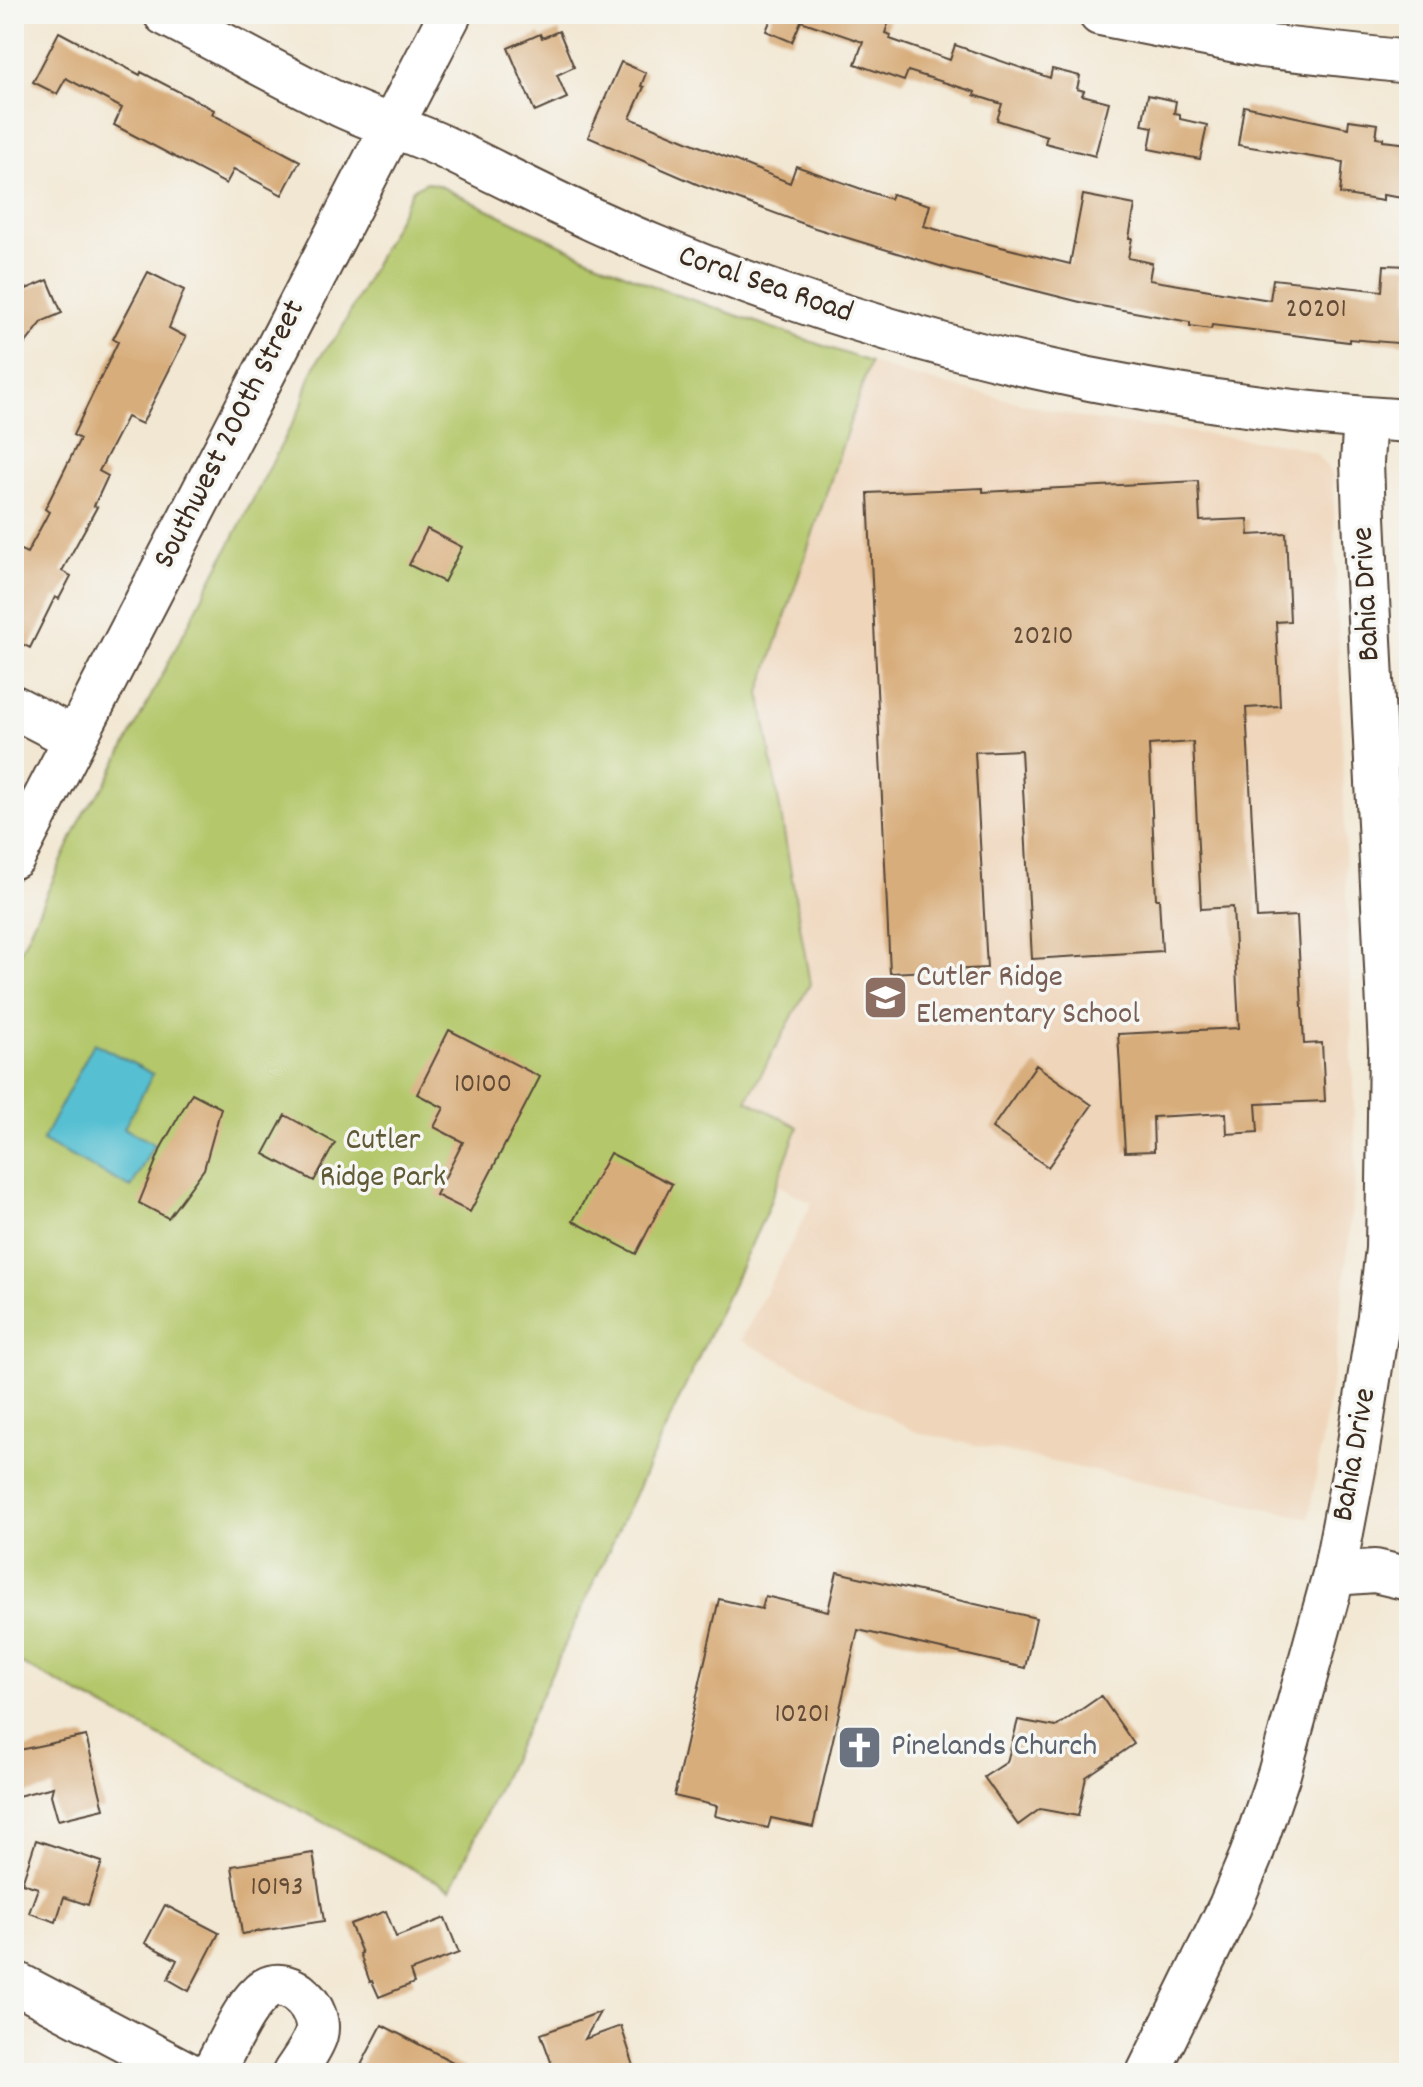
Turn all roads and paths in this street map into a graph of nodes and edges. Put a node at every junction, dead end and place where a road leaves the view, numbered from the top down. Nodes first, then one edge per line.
1 (165, 14) edge
2 (450, 14) edge
3 (1100, 14) edge
4 (1409, 62) edge
5 (392, 127) junction
6 (1365, 419) junction
7 (1409, 421) edge
8 (14, 707) edge
9 (74, 738) junction
10 (14, 857) edge
11 (1334, 1574) junction
12 (1409, 1579) edge
13 (14, 1982) edge
14 (187, 2073) edge
15 (212, 2073) edge
16 (294, 2073) edge
17 (1148, 2073) edge

1 - 5 street, Coral Sea Road
2 - 5 street, Southwest 200th Street
3 - 4 street
5 - 6 street, Coral Sea Road
5 - 9 street, Southwest 200th Street
6 - 7 street, Coral Sea Road
6 - 11 street, Bahia Drive
8 - 9 street
9 - 10 street, Southwest 200th Street
11 - 12 street
11 - 17 street, Bahia Drive
13 - 14 street
15 - 16 street

